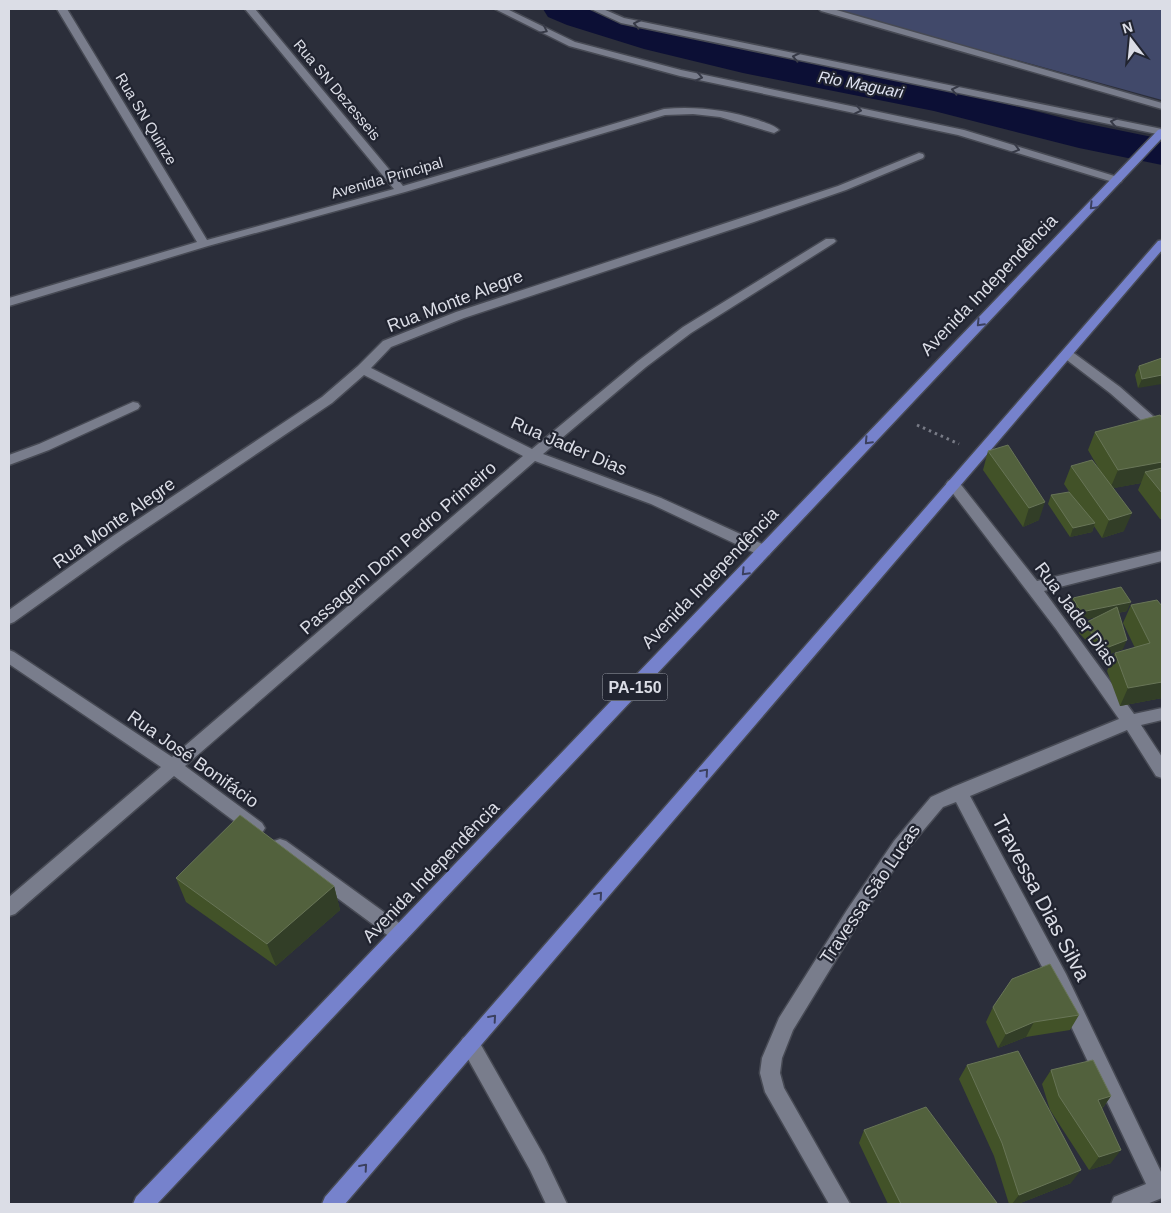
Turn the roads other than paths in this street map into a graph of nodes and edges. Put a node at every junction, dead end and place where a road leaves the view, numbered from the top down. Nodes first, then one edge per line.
1 (62, 9) edge
2 (250, 9) edge
3 (500, 9) edge
4 (596, 9) edge
5 (824, 9) edge
6 (1162, 106) edge
7 (774, 130) dead end
8 (1160, 135) edge
9 (919, 156) dead end
10 (1122, 175) junction
11 (400, 190) junction
12 (830, 241) dead end
13 (204, 244) junction
14 (1161, 245) edge
15 (9, 302) edge
16 (1066, 354) junction
17 (363, 369) junction
18 (133, 406) dead end
19 (1162, 430) edge
20 (533, 455) junction
21 (9, 460) edge
22 (953, 484) junction
23 (764, 551) junction
24 (1162, 556) edge
25 (1034, 588) junction
26 (9, 618) edge
27 (9, 656) edge
28 (1162, 714) edge
29 (1132, 721) junction
30 (173, 766) junction
31 (1162, 771) edge
32 (959, 792) junction
33 (9, 908) edge
34 (400, 934) junction
35 (470, 1044) junction
36 (1161, 1189) edge
37 (143, 1204) edge
38 (332, 1204) edge
39 (556, 1204) edge
40 (840, 1204) edge
41 (1121, 1204) edge

1 - 13 street, Rua SN Quinze
2 - 11 street, Rua SN Dezesseis
3 -> 10 street
8 -> 4 street
5 - 6 street
7 - 11 street, Avenida Principal
8 - 10 main road, Avenida Independência / PA-150
9 - 17 street, Rua Monte Alegre
10 -> 23 main road, Avenida Independência / PA-150
11 - 13 street, Avenida Principal
12 - 20 street, Passagem Dom Pedro Primeiro
13 - 15 street, Avenida Principal
14 - 16 main road
16 - 19 street
16 - 22 main road
17 - 20 street, Rua Jader Dias
17 - 26 street, Rua Monte Alegre
18 - 21 street
20 - 23 street, Rua Jader Dias
20 - 30 street, Passagem Dom Pedro Primeiro
22 - 25 street, Rua Jader Dias
35 -> 22 main road
23 -> 34 main road, Avenida Independência / PA-150
24 - 25 street
25 - 29 street, Rua Jader Dias
27 - 30 street, Rua José Bonifácio
28 - 29 street, Travessa São Lucas
29 - 31 street, Rua Jader Dias
29 - 32 street, Travessa São Lucas
30 - 33 street, Passagem Dom Pedro Primeiro
30 - 34 street, Rua José Bonifácio
32 - 36 street, Travessa Dias Silva
32 - 40 street, Travessa São Lucas
34 - 37 main road, Avenida Independência / PA-150
38 -> 35 main road
35 - 39 street
36 - 41 street

